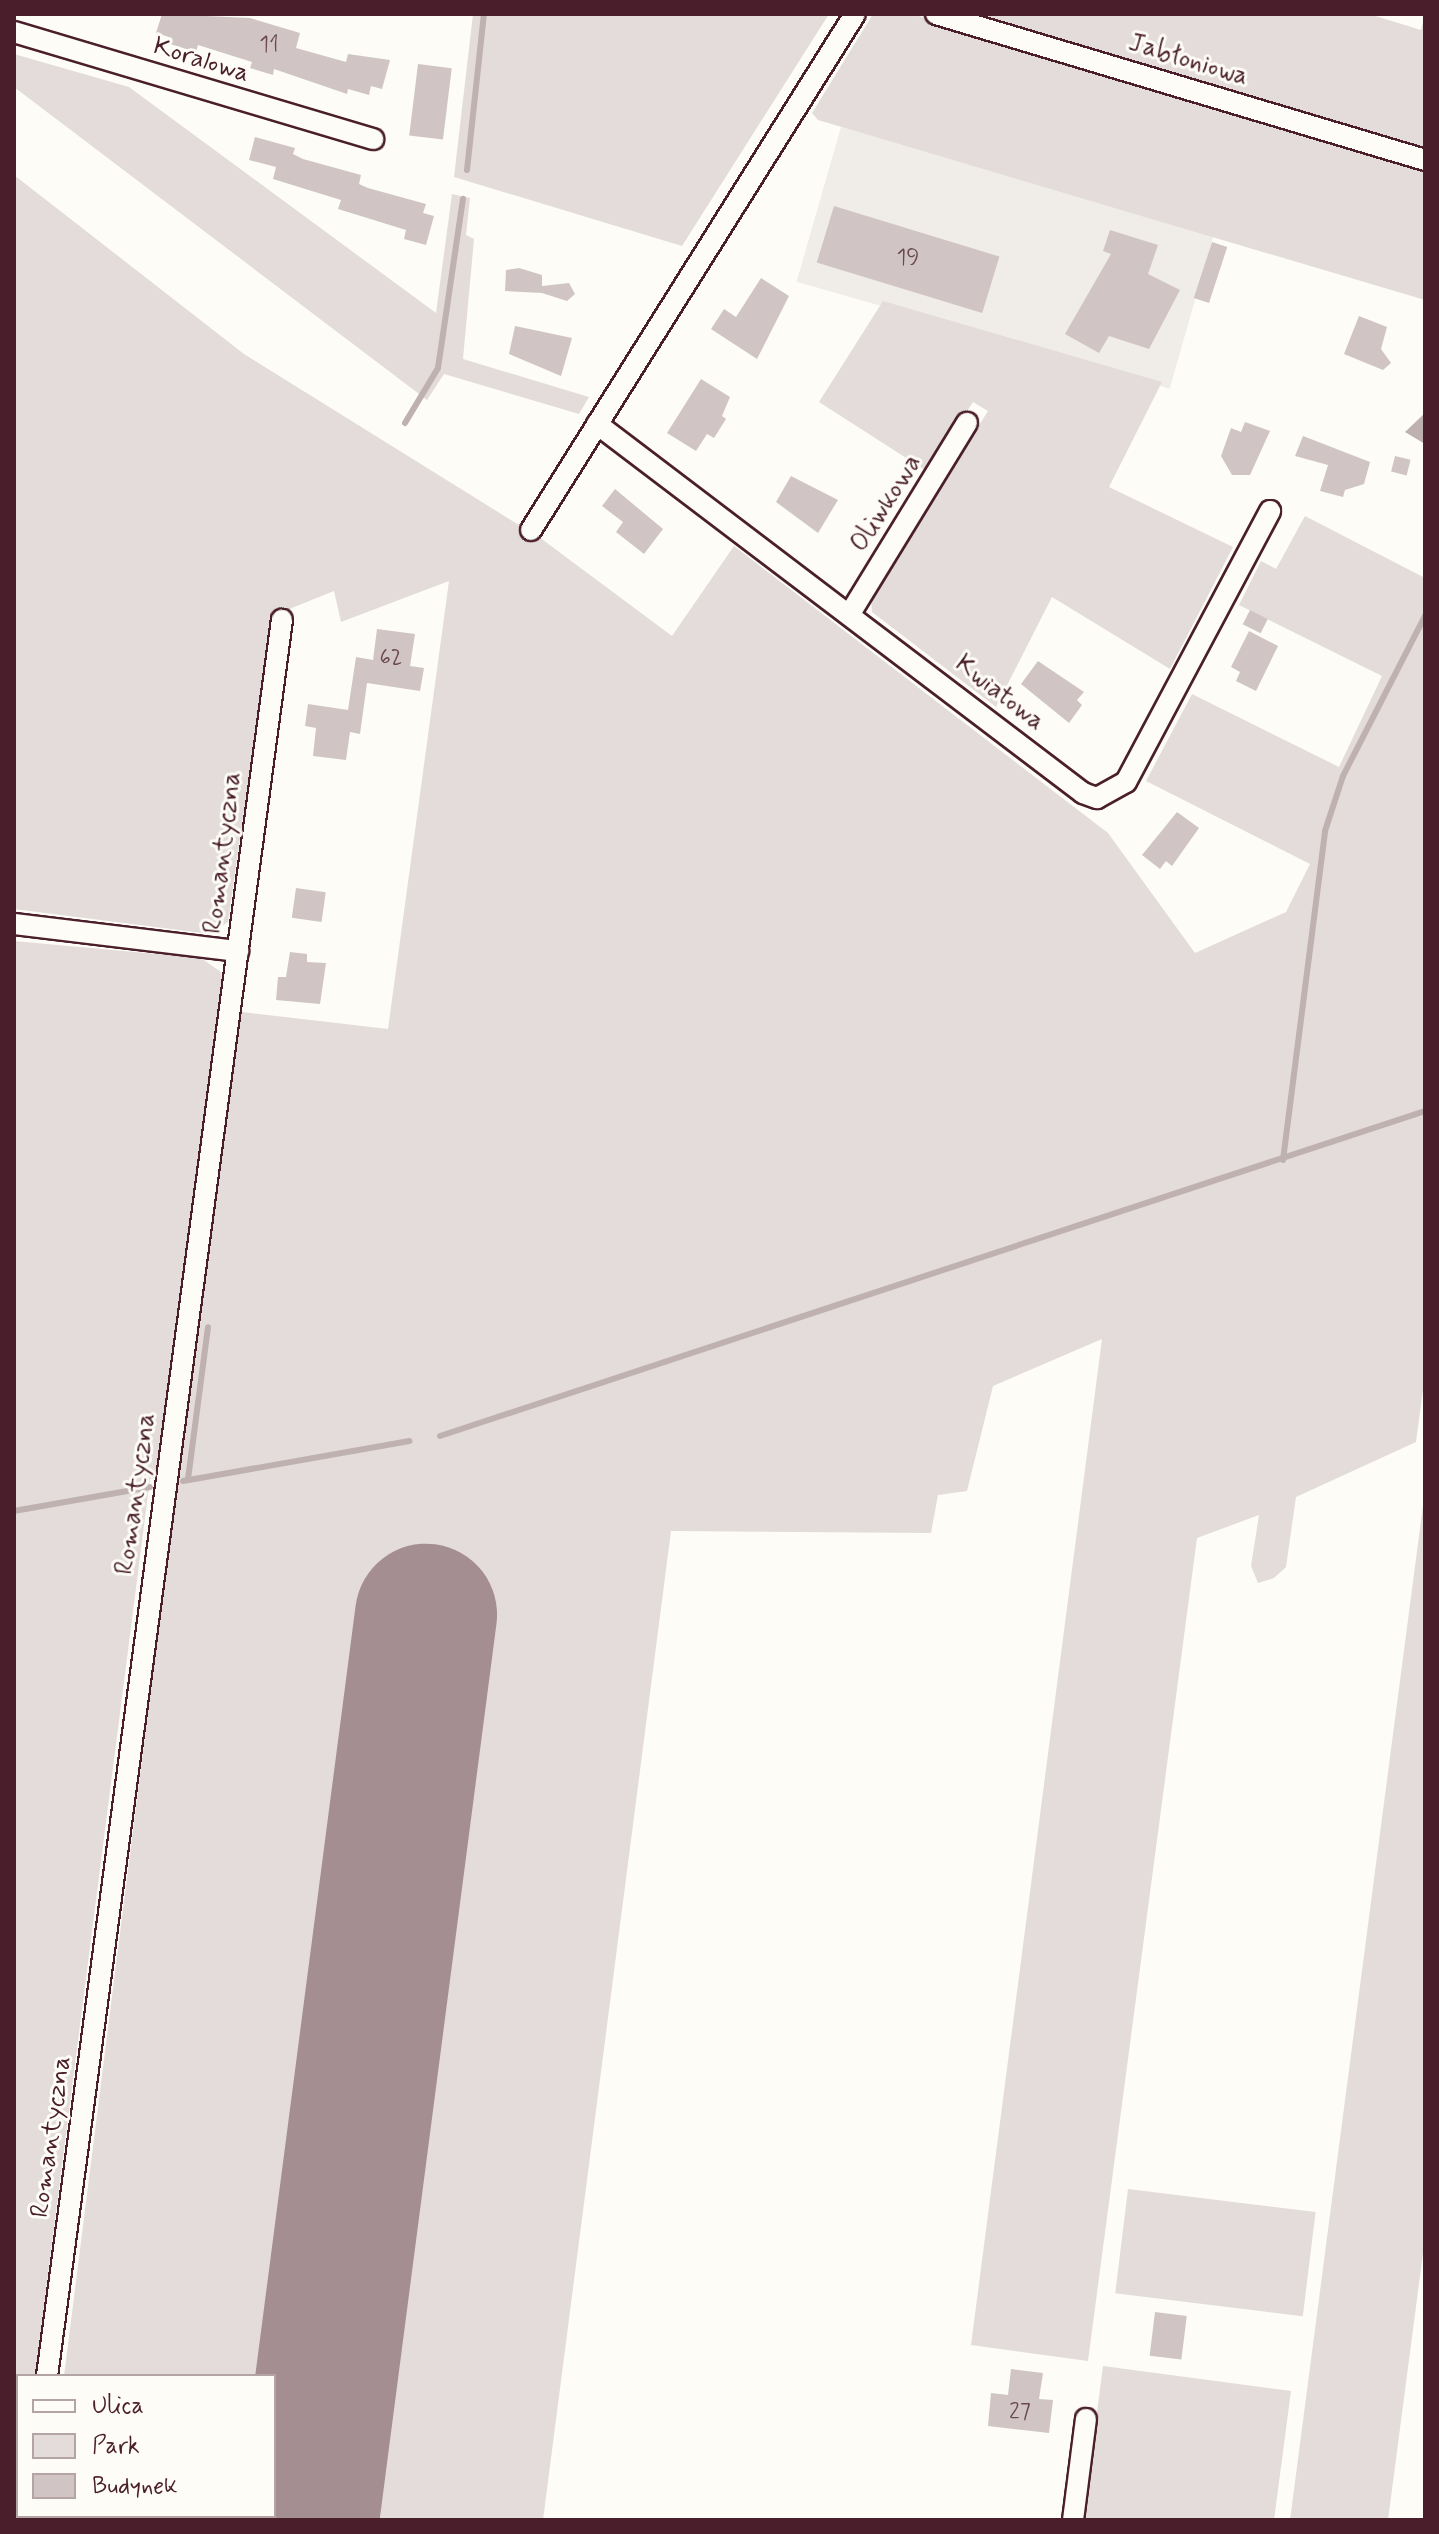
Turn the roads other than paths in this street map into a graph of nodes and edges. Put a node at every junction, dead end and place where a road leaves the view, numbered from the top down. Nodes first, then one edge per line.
1 (855, 14) edge
2 (936, 14) edge
3 (14, 32) edge
4 (373, 139) dead end
5 (1425, 160) edge
6 (967, 423) dead end
7 (597, 424) junction
8 (1270, 511) dead end
9 (531, 530) dead end
10 (851, 612) junction
11 (282, 620) dead end
12 (14, 924) edge
13 (238, 951) junction
14 (47, 2374) edge
15 (1086, 2419) dead end
16 (1073, 2520) edge

1 - 7 street
2 - 5 street, Jabłoniowa
3 - 4 street, Koralowa
6 - 10 street, Oliwkowa
7 - 9 street
7 - 10 street, Kwiatowa
8 - 10 street, Kwiatowa
11 - 13 street, Romantyczna
12 - 13 street
13 - 14 street, Romantyczna
15 - 16 street

